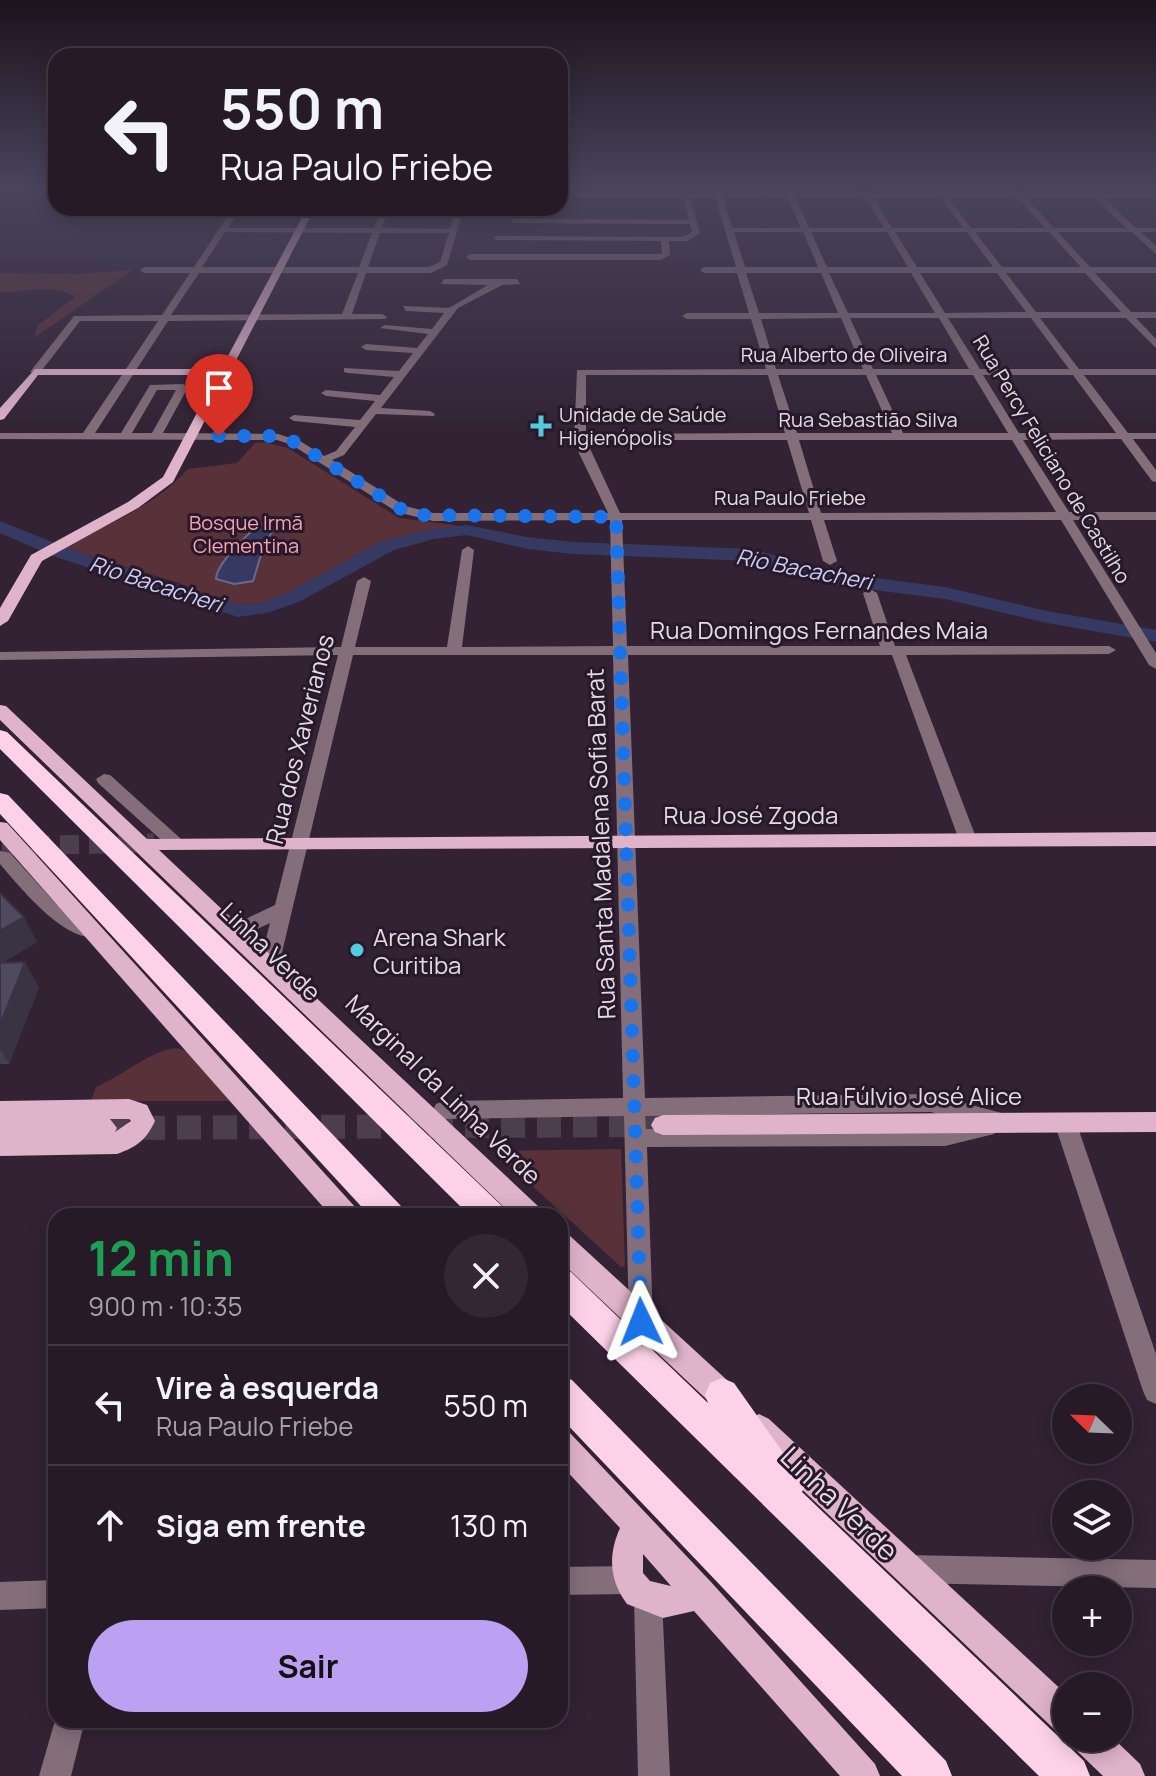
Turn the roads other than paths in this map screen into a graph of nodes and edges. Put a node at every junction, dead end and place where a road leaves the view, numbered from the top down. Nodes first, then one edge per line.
1 (434, 268) edge
2 (144, 270) dead end
3 (196, 270) junction
4 (279, 270) junction
5 (362, 270) junction
6 (704, 270) dead end
7 (741, 270) junction
8 (824, 270) junction
9 (913, 270) junction
10 (999, 270) junction
11 (1088, 270) junction
12 (1156, 270) edge
13 (500, 282) junction
14 (517, 282) dead end
15 (448, 285) dead end
16 (436, 300) dead end
17 (406, 308) dead end
18 (428, 309) junction
19 (451, 311) junction
20 (1130, 315) junction
21 (1156, 315) edge
22 (687, 316) dead end
23 (755, 316) junction
24 (845, 316) junction
25 (941, 316) junction
26 (1034, 316) junction
27 (165, 317) junction
28 (346, 317) junction
29 (382, 317) dead end
30 (254, 318) junction
31 (385, 328) dead end
32 (435, 332) junction
33 (1156, 345) edge
34 (366, 347) dead end
35 (420, 351) junction
36 (348, 370) dead end
37 (35, 372) junction
38 (129, 372) junction
39 (226, 372) junction
40 (581, 372) joint
41 (773, 372) junction
42 (870, 372) junction
43 (975, 372) junction
44 (1076, 372) junction
45 (1156, 372) edge
46 (402, 374) junction
47 (326, 393) dead end
48 (383, 398) junction
49 (373, 411) junction
50 (430, 414) dead end
51 (0, 416) edge
52 (294, 418) dead end
53 (363, 424) junction
54 (0, 436) edge
55 (87, 436) junction
56 (125, 436) junction
57 (156, 436) junction
58 (192, 436) junction
59 (1015, 436) junction
60 (1125, 436) junction
61 (1156, 436) edge
62 (579, 437) junction
63 (792, 437) junction
64 (899, 437) junction
65 (353, 438) junction
66 (311, 452) junction
67 (323, 460) junction
68 (1156, 478) edge
69 (1063, 516) junction
70 (1156, 516) edge
71 (616, 517) junction
72 (817, 517) junction
73 (468, 550) dead end
74 (830, 561) dead end
75 (364, 581) dead end
76 (870, 593) dead end
77 (0, 621) edge
78 (893, 650) junction
79 (1109, 650) dead end
80 (346, 651) junction
81 (454, 651) junction
82 (620, 651) junction
83 (0, 656) edge
84 (1156, 665) edge
85 (0, 710) edge
86 (0, 737) edge
87 (104, 779) dead end
88 (0, 800) edge
89 (1156, 839) edge
90 (968, 840) junction
91 (626, 841) junction
92 (298, 842) junction
93 (164, 843) joint
94 (0, 844) edge
95 (281, 910) junction
96 (234, 933) junction
97 (100, 935) junction
98 (269, 965) junction
99 (634, 1107) junction
100 (444, 1110) dead end
101 (0, 1111) edge
102 (1001, 1122) junction
103 (1065, 1122) junction
104 (1156, 1122) edge
105 (663, 1125) tunnel mouth
106 (105, 1128) tunnel mouth
107 (0, 1129) edge
108 (635, 1138) junction
109 (0, 1145) edge
110 (340, 1208) edge
111 (381, 1208) edge
112 (483, 1208) edge
113 (523, 1208) edge
114 (568, 1252) edge
115 (568, 1291) edge
116 (641, 1322) junction
117 (1156, 1391) edge
118 (722, 1395) junction
119 (568, 1400) edge
120 (568, 1451) edge
121 (638, 1525) junction
122 (817, 1533) junction
123 (909, 1569) junction
124 (1156, 1574) edge
125 (568, 1582) edge
126 (638, 1589) junction
127 (700, 1593) junction
128 (48, 1594) edge
129 (0, 1596) edge
130 (1052, 1704) edge
131 (68, 1728) edge
132 (1103, 1752) edge
133 (55, 1776) edge
134 (654, 1776) edge
135 (863, 1776) edge
136 (931, 1776) edge
137 (1069, 1776) edge
138 (1128, 1776) edge

1 - 5 street
2 - 3 street
3 - 4 street
3 - 27 street
4 - 5 street
4 - 30 main road
5 - 28 street
6 - 7 street
7 - 8 street
7 - 23 street
8 - 9 street
8 - 24 street
9 - 10 street
9 - 25 street, Rua Percy Feliciano de Castilho
10 - 11 street
10 - 26 street
11 - 12 street
11 - 20 street
13 - 14 street
13 - 15 street
13 - 19 street
16 - 18 street
17 - 18 street
18 - 19 street
19 - 32 street
20 - 21 street
20 - 26 street
20 - 33 street
22 - 23 street
23 - 24 street
23 - 41 street
24 - 25 street
24 - 42 street
25 - 26 street
25 - 43 street, Rua Percy Feliciano de Castilho
26 - 44 street
27 - 30 street
27 - 37 street
27 - 38 street
28 - 29 street
28 - 30 street
30 - 39 main road
31 - 32 street
32 - 35 street
34 - 35 street
35 - 46 street
36 - 46 street
37 - 38 main road
37 - 51 main road
38 - 39 main road
38 - 55 street
39 - 58 main road
40 - 41 street, Rua Alberto de Oliveira
40 - 62 street, Rua Santa Madalena Sofia Barat
41 - 42 street, Rua Alberto de Oliveira
41 - 63 street
42 - 43 street, Rua Alberto de Oliveira
42 - 64 street
43 - 44 street, Rua Alberto de Oliveira
43 - 59 street, Rua Percy Feliciano de Castilho
44 - 45 street, Rua Alberto de Oliveira
44 - 60 street
46 - 48 street
47 - 48 street
48 - 49 street
49 - 50 street
49 - 53 street
52 - 53 street
53 - 65 street
54 - 55 street
55 - 56 street
56 - 57 street
56 - 57 street
57 - 58 street
58 - 66 street
58 - 77 main road
59 - 60 street, Rua Sebastião Silva
59 - 64 street, Rua Sebastião Silva
59 - 69 street, Rua Percy Feliciano de Castilho
60 - 61 street, Rua Sebastião Silva
60 - 68 street
62 - 63 street, Rua Sebastião Silva
62 - 71 street, Rua Santa Madalena Sofia Barat
63 - 64 street, Rua Sebastião Silva
63 - 72 street
65 - 66 street
65 - 67 street
66 - 67 street
67 - 71 street, Rua Paulo Friebe
69 - 70 street, Rua Paulo Friebe
69 - 72 street, Rua Paulo Friebe
69 - 84 street, Rua Percy Feliciano de Castilho
71 - 72 street, Rua Paulo Friebe
71 - 82 street, Rua Santa Madalena Sofia Barat
72 - 74 street
73 - 81 street
75 - 80 street, Rua dos Xaverianos
76 - 78 street
78 - 79 street, Rua Domingos Fernandes Maia
78 - 82 street, Rua Domingos Fernandes Maia
78 - 90 street
80 - 81 street, Rua Domingos Fernandes Maia
80 - 83 street, Rua Domingos Fernandes Maia
80 - 92 street, Rua dos Xaverianos
81 - 82 street, Rua Domingos Fernandes Maia
82 - 91 street, Rua Santa Madalena Sofia Barat
85 - 96 main road, Marginal da Linha Verde
86 - 112 highway, Linha Verde
87 - 93 street
88 - 111 highway
89 - 90 main road, Rua José Zgoda
90 - 91 main road, Rua José Zgoda
91 - 92 main road, Rua José Zgoda
91 - 99 street, Rua Santa Madalena Sofia Barat
92 - 93 main road, Rua José Zgoda
92 - 95 street, Rua dos Xaverianos
94 - 97 main road
94 - 97 street
95 - 96 street
95 - 98 street, Rua dos Xaverianos
96 - 98 main road, Marginal da Linha Verde
97 - 110 main road
98 - 113 main road, Marginal da Linha Verde
99 - 100 street
99 - 102 street
99 - 108 street, Rua Santa Madalena Sofia Barat
101 - 109 main road
102 - 103 main road, Rua Fúlvio José Alice
102 - 105 main road, Rua Fúlvio José Alice
102 - 108 street
103 - 104 main road, Rua Fúlvio José Alice
103 - 117 street
106 - 107 main road
108 - 116 street, Rua Santa Madalena Sofia Barat
114 - 116 main road
115 - 122 highway, Linha Verde
116 - 118 main road
118 - 122 highway
118 - 123 main road
119 - 136 highway
120 - 121 main road
121 - 126 main road
121 - 127 main road
122 - 137 highway, Linha Verde
123 - 124 street
123 - 130 main road
125 - 126 street
126 - 127 main road
126 - 134 street
127 - 135 main road
128 - 129 street
131 - 133 street
132 - 138 main road

